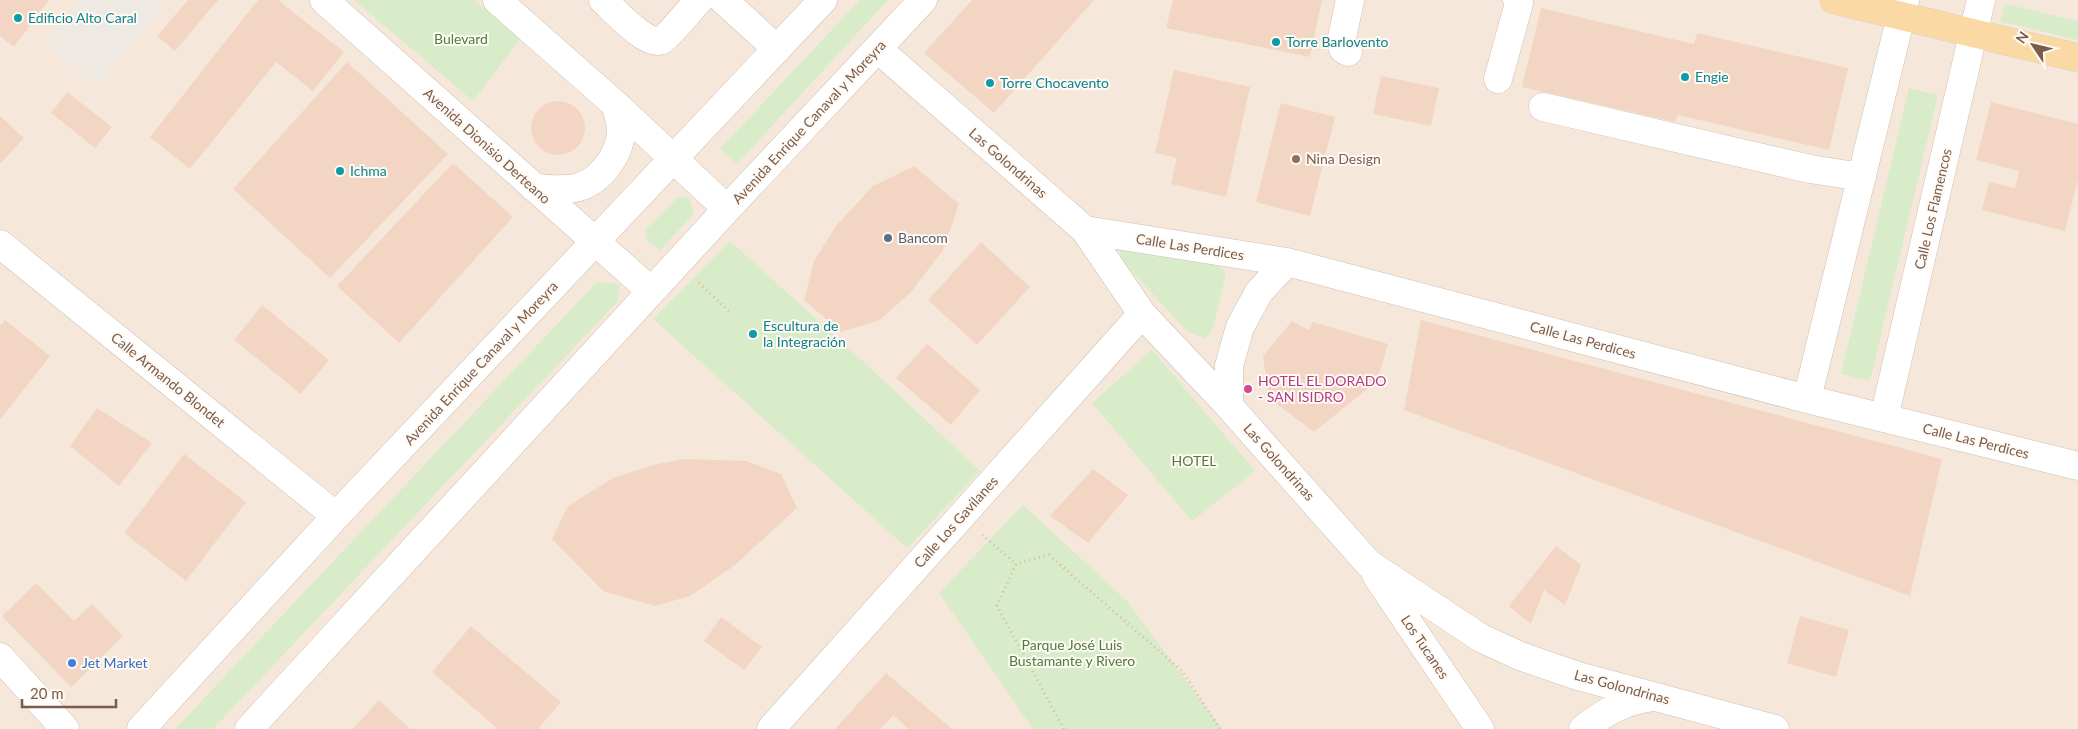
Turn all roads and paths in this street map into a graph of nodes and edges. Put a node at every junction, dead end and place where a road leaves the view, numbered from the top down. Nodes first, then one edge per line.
1 (324, 0) edge
2 (497, 0) edge
3 (604, 0) edge
4 (699, 0) edge
5 (723, 0) edge
6 (823, 0) edge
7 (922, 0) edge
8 (1350, 0) edge
9 (1517, 0) edge
10 (1834, 0) edge
11 (1981, 0) edge
12 (1903, 8) edge
13 (1974, 34) junction
14 (777, 49) junction
15 (878, 49) junction
16 (1348, 52) dead end
17 (2078, 58) edge
18 (1498, 79) dead end
19 (616, 105) junction
20 (1543, 107) dead end
21 (673, 158) junction
22 (1862, 177) junction
23 (533, 187) junction
24 (727, 209) junction
25 (1085, 230) junction
26 (595, 243) junction
27 (0, 244) edge
28 (1287, 262) junction
29 (677, 263) junction
30 (651, 292) junction
31 (732, 313) dead end
32 (1142, 314) junction
33 (1808, 399) junction
34 (1229, 406) junction
35 (1884, 418) junction
36 (2078, 466) edge
37 (336, 516) junction
38 (961, 517) junction
39 (1016, 564) junction
40 (1369, 564) junction
41 (0, 657) edge
42 (1657, 696) junction
43 (774, 728) edge
44 (66, 729) edge
45 (142, 729) edge
46 (249, 729) edge
47 (1064, 729) edge
48 (1220, 729) edge
49 (1480, 729) edge
50 (1583, 729) edge
51 (1775, 729) edge

1 - 23 street, Avenida Dionisio Derteano
2 - 19 street
3 - 4 street
5 - 14 street
6 - 14 street, Avenida Enrique Canaval y Moreyra
7 - 15 street, Avenida Enrique Canaval y Moreyra
8 - 16 street
9 - 18 street
10 - 12 main road
11 - 13 street, Calle Los Flamencos
12 - 13 main road
12 - 22 street
13 - 17 main road
13 - 35 street, Calle Los Flamencos
14 - 21 street, Avenida Enrique Canaval y Moreyra
15 - 24 street, Avenida Enrique Canaval y Moreyra
15 - 25 street, Las Golondrinas
19 - 21 street
19 - 23 street
20 - 22 street
21 - 24 street
21 - 26 street, Avenida Enrique Canaval y Moreyra
22 - 33 street
23 - 26 street, Avenida Dionisio Derteano
24 - 29 street, Avenida Enrique Canaval y Moreyra
25 - 28 street, Calle Las Perdices
25 - 32 street, Las Golondrinas
26 - 30 street, Avenida Dionisio Derteano
26 - 37 street, Avenida Enrique Canaval y Moreyra
27 - 37 street, Calle Armando Blondet
28 - 33 street, Calle Las Perdices
28 - 34 street
29 - 30 street, Avenida Enrique Canaval y Moreyra
29 - 31 path
30 - 46 street, Avenida Enrique Canaval y Moreyra
32 - 34 street, Las Golondrinas
32 - 38 street, Calle Los Gavilanes
33 - 35 street, Calle Las Perdices
34 - 40 street, Las Golondrinas
35 - 36 street, Calle Las Perdices
37 - 45 street, Avenida Enrique Canaval y Moreyra
38 - 39 path
38 - 43 street, Calle Los Gavilanes
39 - 47 path
39 - 48 path
40 - 42 street, Las Golondrinas
40 - 49 street, Los Tucanes
41 - 44 street
42 - 50 street
42 - 51 street, Las Golondrinas

